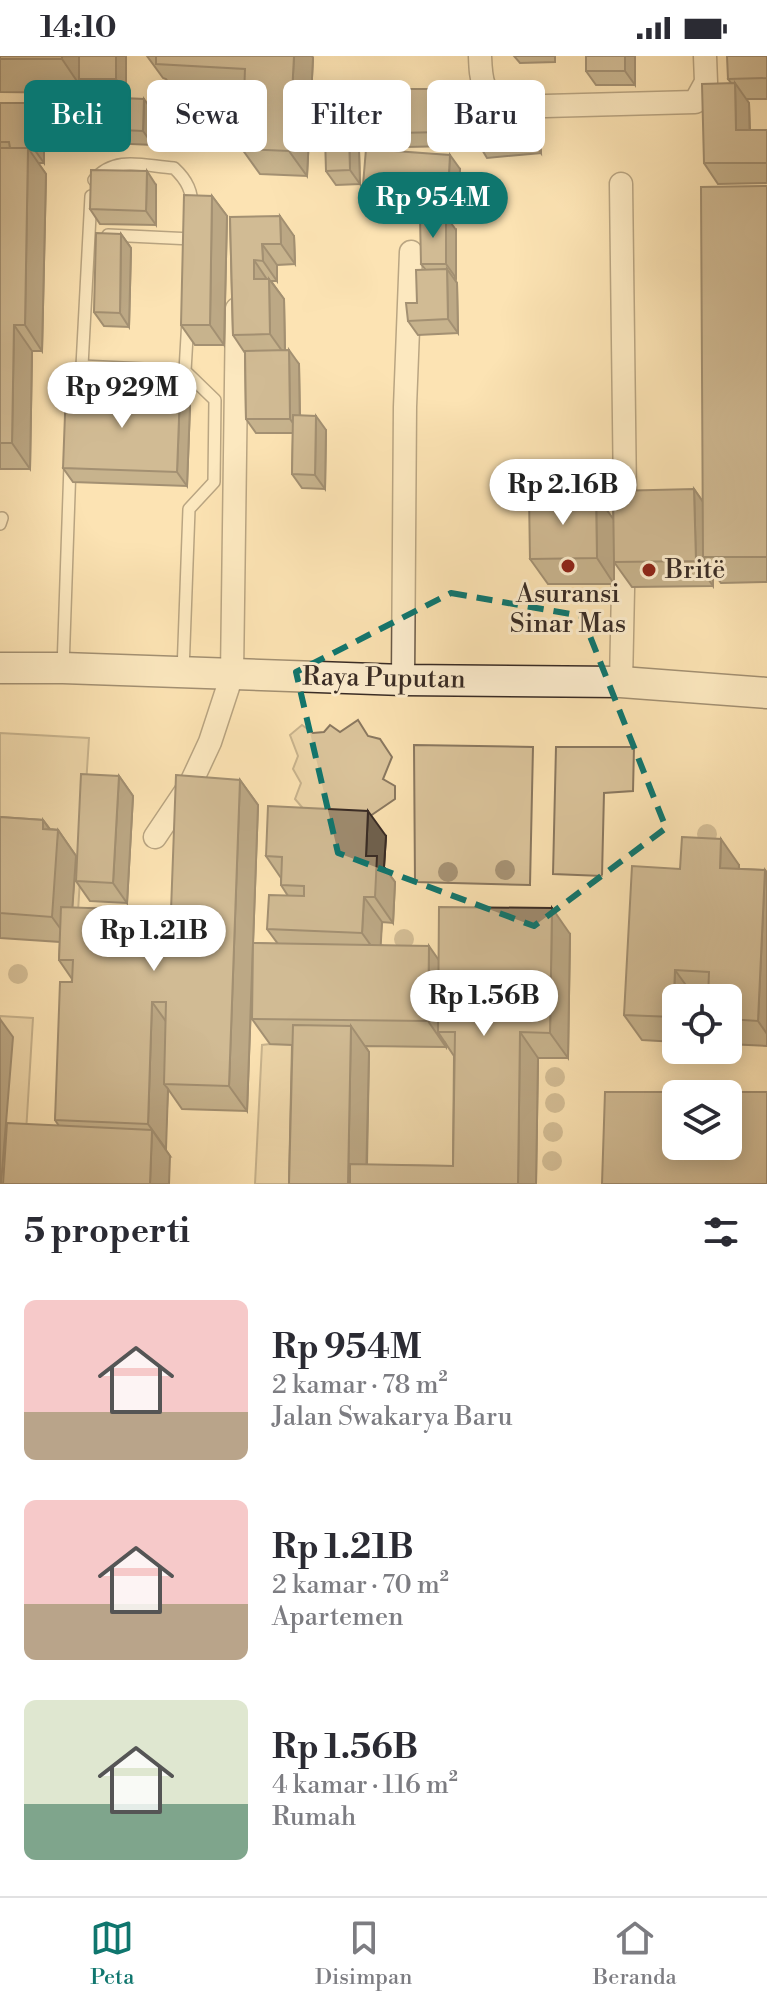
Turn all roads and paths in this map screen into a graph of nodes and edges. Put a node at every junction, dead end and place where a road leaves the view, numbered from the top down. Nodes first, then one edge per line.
1 (480, 56) edge
2 (705, 56) edge
3 (621, 184) dead end
4 (90, 234) junction
5 (192, 239) junction
6 (411, 252) dead end
7 (191, 254) edge
8 (237, 300) edge
9 (188, 312) edge
10 (82, 366) junction
11 (185, 371) junction
12 (72, 409) edge
13 (70, 457) edge
14 (0, 668) edge
15 (63, 668) junction
16 (183, 673) junction
17 (232, 675) junction
18 (403, 680) junction
19 (621, 682) junction
20 (767, 693) edge
21 (155, 837) dead end

1 - 2 street
3 - 19 street
4 - 5 lane
4 - 5 lane
4 - 10 lane
5 - 7 lane
6 - 18 street
8 - 17 street
9 - 11 lane
10 - 11 lane
10 - 12 lane
11 - 16 lane
13 - 15 lane
14 - 15 main road, Raya Puputan
15 - 16 main road, Raya Puputan
16 - 17 main road, Raya Puputan
17 - 18 main road, Raya Puputan
17 - 21 street
18 - 19 main road, Raya Puputan
19 - 20 main road, Raya Puputan

